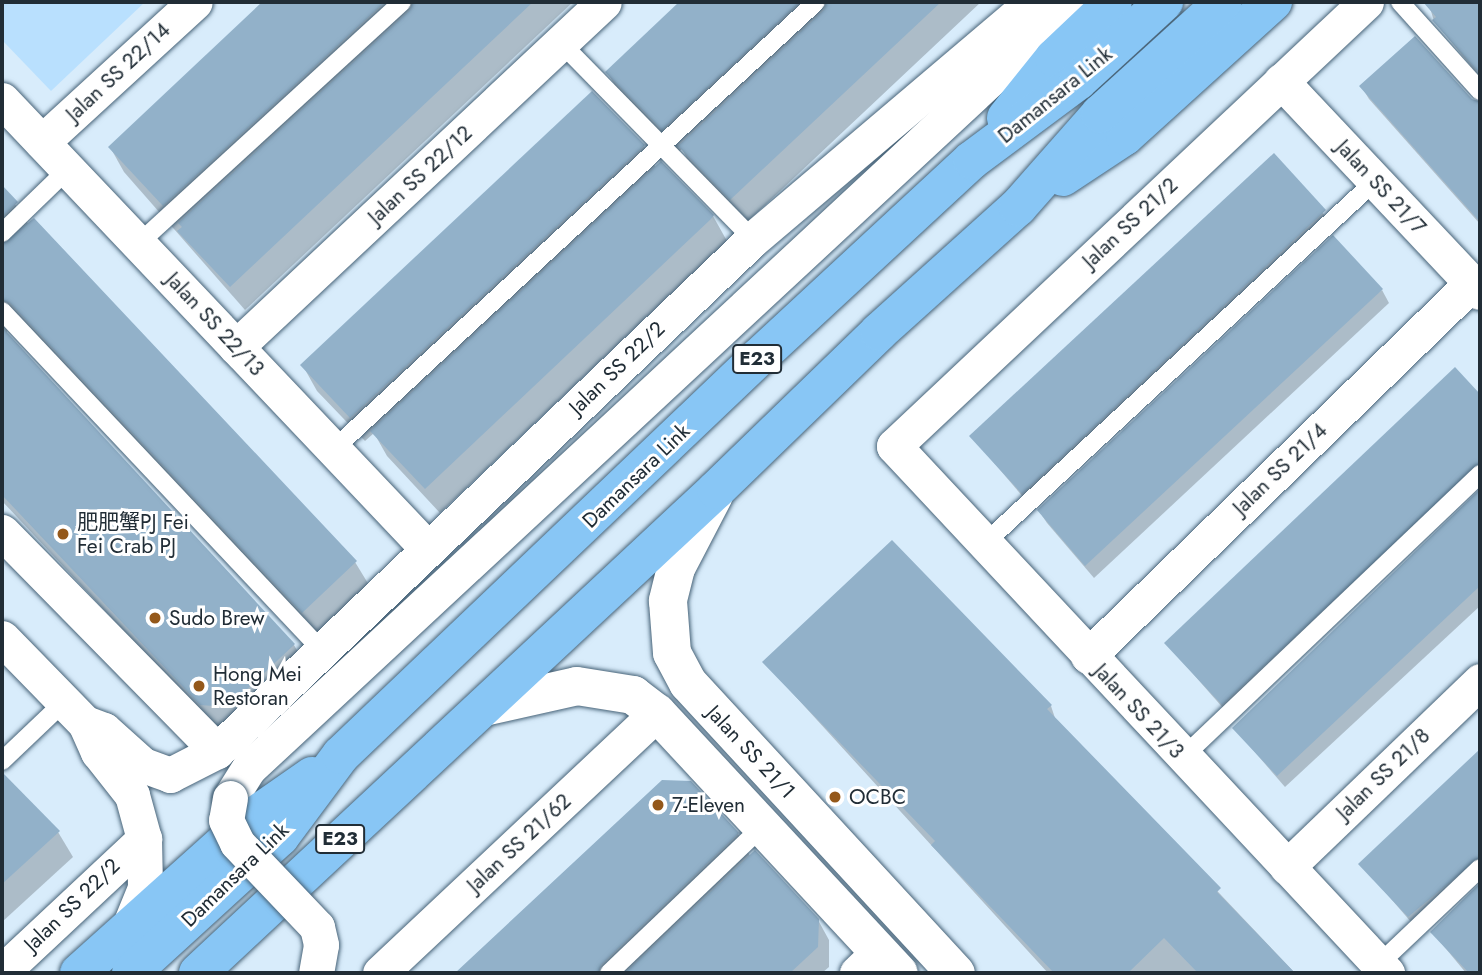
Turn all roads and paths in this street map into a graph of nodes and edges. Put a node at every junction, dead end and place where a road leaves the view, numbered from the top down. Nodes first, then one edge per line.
1 (195, 2) edge
2 (401, 2) edge
3 (604, 2) edge
4 (816, 2) edge
5 (1032, 2) edge
6 (1073, 2) edge
7 (1113, 2) edge
8 (1164, 2) edge
9 (1223, 2) edge
10 (1273, 2) edge
11 (1366, 2) edge
12 (1400, 2) edge
13 (561, 43) junction
14 (1281, 81) junction
15 (1480, 91) edge
16 (2, 100) edge
17 (42, 142) junction
18 (661, 145) junction
19 (972, 160) junction
20 (68, 169) junction
21 (1375, 181) junction
22 (1018, 207) junction
23 (2, 233) edge
24 (753, 239) junction
25 (138, 244) junction
26 (1476, 288) edge
27 (2, 311) edge
28 (236, 347) junction
29 (894, 446) joint
30 (334, 449) junction
31 (1480, 474) edge
32 (716, 489) junction
33 (2, 532) edge
34 (984, 544) junction
35 (428, 548) junction
36 (2, 638) edge
37 (322, 651) junction
38 (1088, 656) junction
39 (1480, 681) edge
40 (484, 707) junction
41 (74, 713) junction
42 (657, 713) junction
43 (217, 751) junction
44 (341, 755) junction
45 (1182, 758) junction
46 (2, 761) edge
47 (762, 827) junction
48 (144, 839) junction
49 (1287, 867) junction
50 (1480, 868) edge
51 (129, 927) junction
52 (886, 969) edge
53 (1383, 969) edge
54 (2, 972) edge
55 (79, 973) edge
56 (131, 973) edge
57 (198, 973) edge
58 (316, 973) edge
59 (380, 973) edge
60 (609, 973) edge
61 (956, 973) edge

1 - 17 street, Jalan SS 22/14
2 - 25 lane
3 - 13 street, Jalan SS 22/12
4 - 18 lane
5 - 24 street, Jalan SS 22/2
6 - 58 street, bridge
7 - 19 highway
8 - 19 highway, Damansara Link / E23
9 - 22 highway, Damansara Link / E23
10 - 22 highway
11 - 14 street, Jalan SS 21/2
12 - 15 lane
13 - 18 lane
13 - 28 street, Jalan SS 22/12
14 - 21 street, Jalan SS 21/7
14 - 29 street, Jalan SS 21/2
16 - 17 street, Jalan SS 22/13
17 - 20 street, Jalan SS 22/13
18 - 24 lane
18 - 30 lane
19 - 44 highway, Damansara Link / E23
20 - 23 lane
20 - 25 street, Jalan SS 22/13
21 - 26 street, Jalan SS 21/7
21 - 34 lane
22 - 32 highway, Damansara Link / E23
24 - 35 street, Jalan SS 22/2
25 - 28 street, Jalan SS 22/13
26 - 38 street, Jalan SS 21/4
27 - 37 lane
28 - 30 street, Jalan SS 22/13
29 - 34 street, Jalan SS 21/3
30 - 35 street, Jalan SS 22/13
31 - 45 lane
32 - 40 highway, Damansara Link / E23
32 - 61 street, Jalan SS 21/1
33 - 43 street
34 - 38 street, Jalan SS 21/3
35 - 37 street, Jalan SS 22/2
36 - 41 street
37 - 43 street, Jalan SS 22/2
38 - 45 street, Jalan SS 21/3
39 - 49 street, Jalan SS 21/8
40 - 42 street, Jalan SS 21/1
40 - 57 highway, Damansara Link / E23
41 - 43 street, Jalan SS 22/2
41 - 46 lane
41 - 48 street
42 - 47 street, Jalan SS 21/1
42 - 59 street, Jalan SS 21/62
44 - 51 highway
44 - 56 highway, Damansara Link / E23
45 - 49 street, Jalan SS 21/3
47 - 52 street, Jalan SS 21/1
47 - 60 lane
48 - 51 street
48 - 54 street, Jalan SS 22/2
49 - 53 street, Jalan SS 21/3
50 - 53 lane
51 - 55 highway

